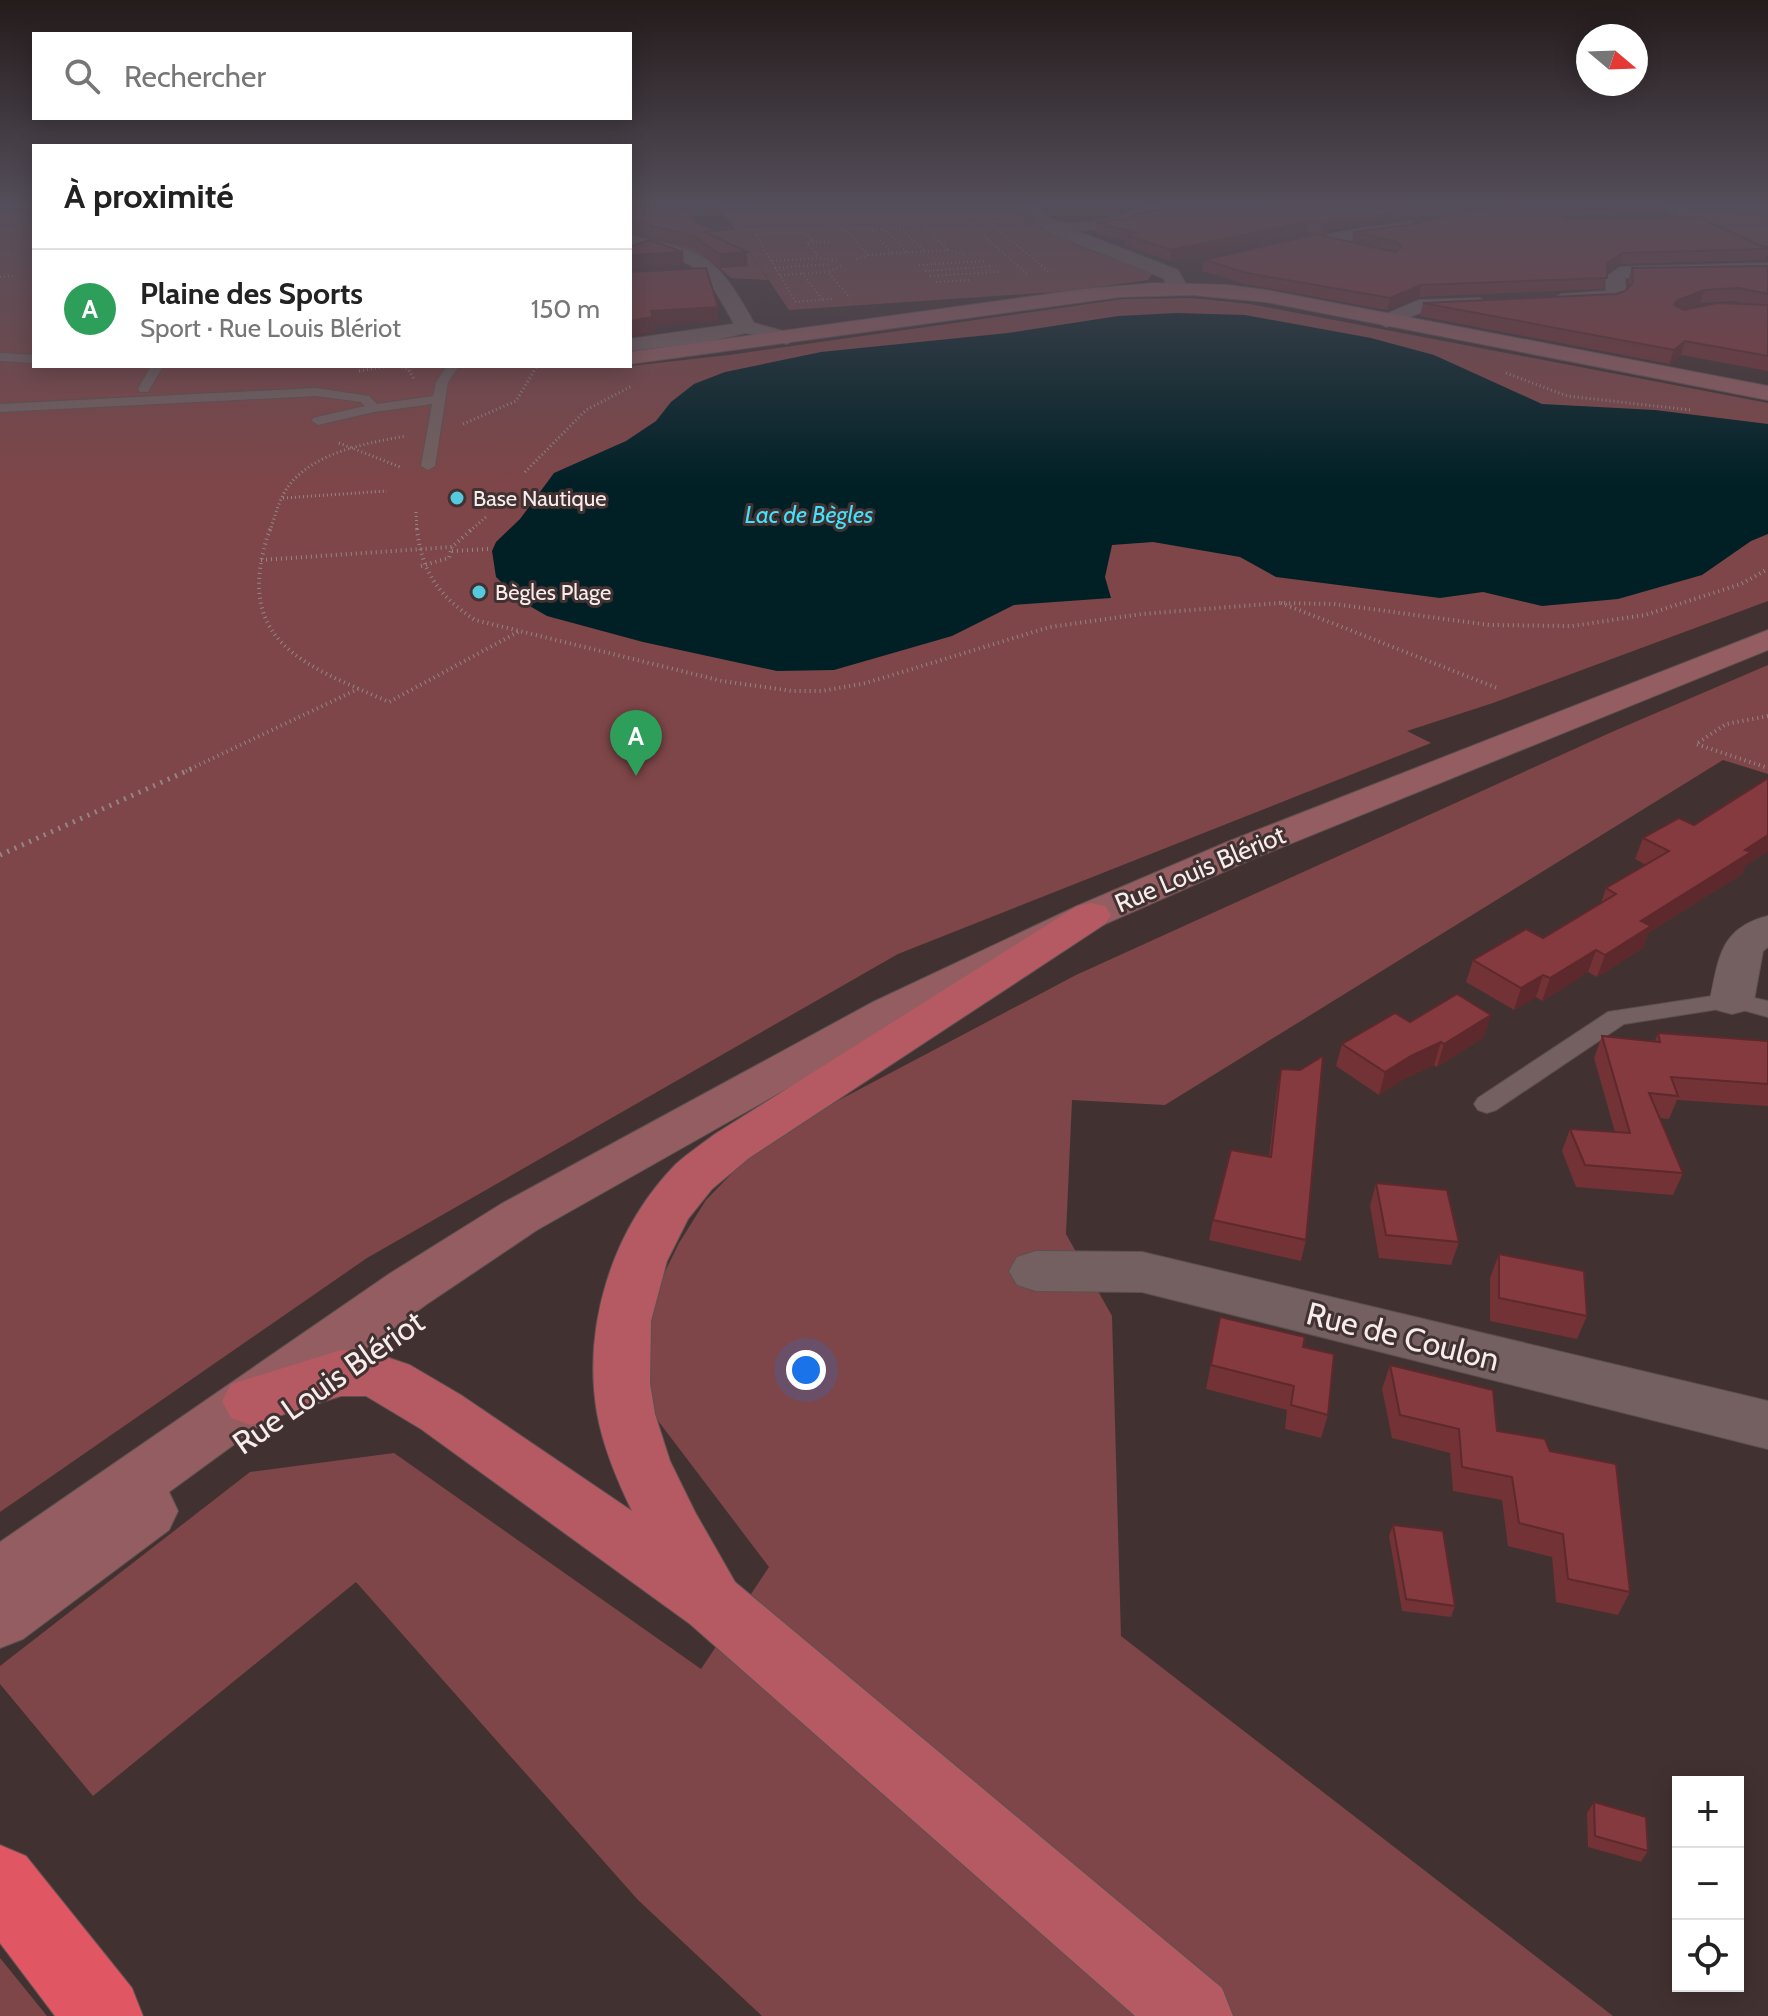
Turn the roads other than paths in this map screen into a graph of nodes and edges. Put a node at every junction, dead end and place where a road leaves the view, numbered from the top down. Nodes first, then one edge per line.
1 (729, 298) edge
2 (1081, 298) edge
3 (1254, 298) edge
4 (1610, 298) edge
5 (1547, 301) edge
6 (1500, 303) edge
7 (1386, 321) junction
8 (746, 327) junction
9 (787, 338) junction
10 (632, 345) edge
11 (0, 357) edge
12 (632, 358) edge
13 (32, 359) edge
14 (156, 368) edge
15 (452, 368) edge
16 (144, 389) dead end
17 (1768, 393) edge
18 (439, 399) junction
19 (0, 408) edge
20 (374, 408) junction
21 (318, 421) dead end
22 (428, 466) dead end
23 (1768, 639) edge
24 (1091, 915) junction
25 (1768, 928) edge
26 (1750, 1004) edge
27 (1487, 1104) dead end
28 (654, 1144) junction
29 (1036, 1271) dead end
30 (341, 1373) junction
31 (251, 1401) junction
32 (1768, 1425) edge
33 (0, 1578) edge
34 (713, 1603) junction
35 (0, 1618) edge
36 (0, 1882) edge
37 (104, 2016) edge
38 (1194, 2016) edge

1 - 8 street
2 - 9 street
3 - 7 street
4 - 5 street
6 - 7 street
7 - 17 street
8 - 9 street
8 - 10 street
9 - 12 street
11 - 13 lane
14 - 16 lane
15 - 18 lane
18 - 20 lane
18 - 22 lane
19 - 20 lane
20 - 21 lane
23 - 24 street, Rue Louis Blériot
24 - 28 street, Rue Louis Blériot
24 - 34 main road
25 - 26 street
26 - 27 lane
28 - 30 street, Rue Louis Blériot
28 - 31 street, Rue Louis Blériot
29 - 32 street, Rue de Coulon
30 - 31 main road
30 - 34 main road
30 - 35 street, Rue Louis Blériot
31 - 33 street, Rue Louis Blériot
34 - 38 main road
36 - 37 highway

